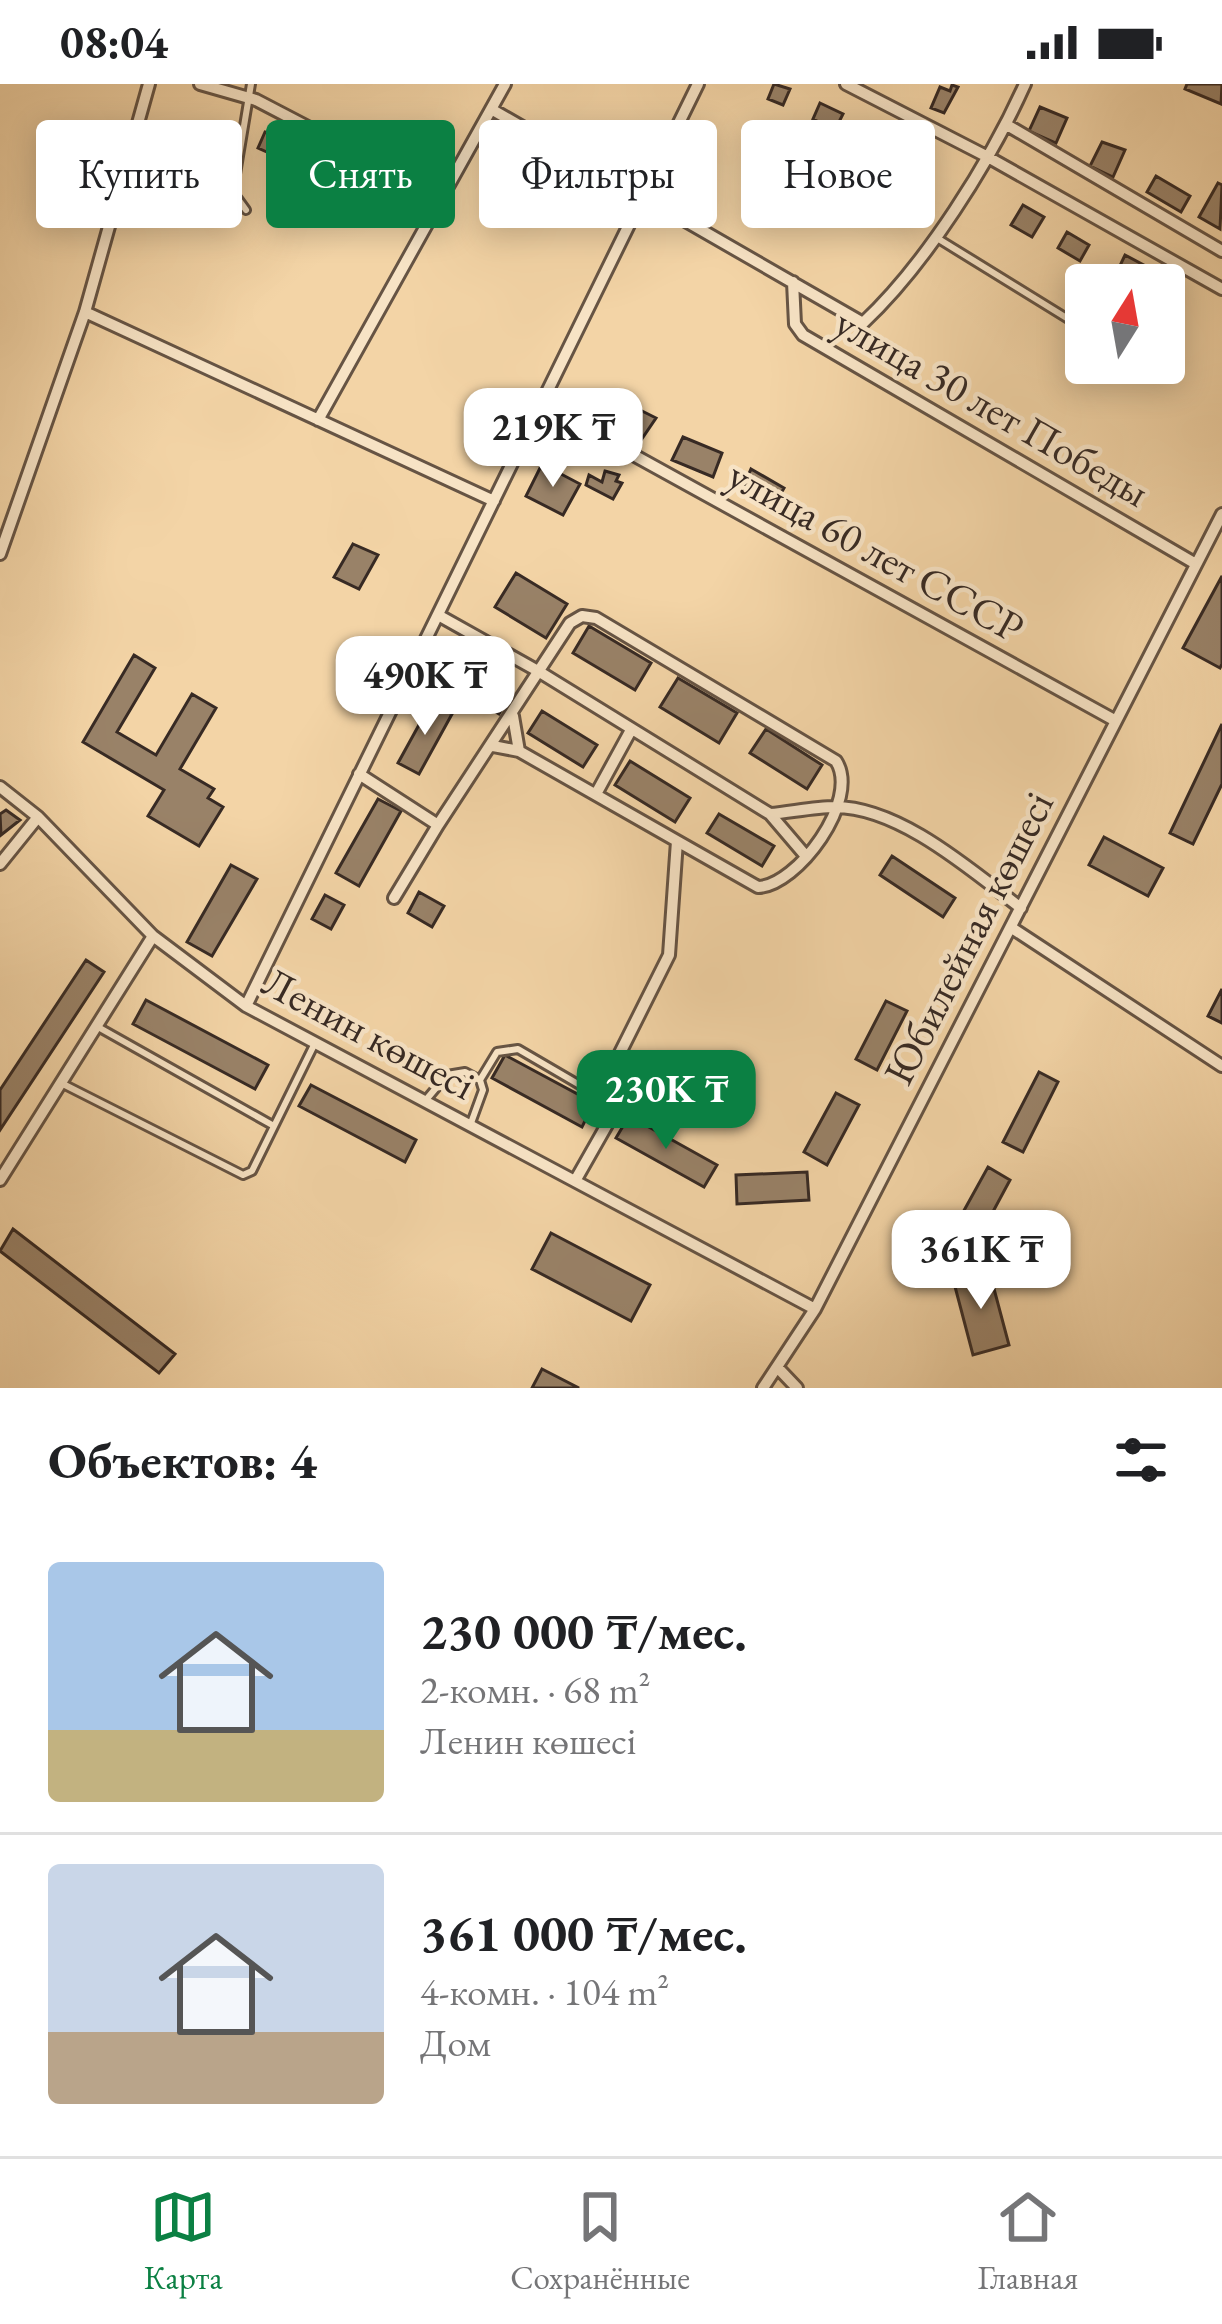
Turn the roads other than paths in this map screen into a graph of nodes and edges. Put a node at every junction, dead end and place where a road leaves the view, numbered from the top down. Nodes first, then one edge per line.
1 (149, 84) edge
2 (200, 84) edge
3 (251, 84) edge
4 (505, 84) edge
5 (698, 84) edge
6 (846, 84) edge
7 (1025, 84) edge
8 (247, 98) junction
9 (491, 109) junction
10 (290, 120) edge
11 (510, 120) edge
12 (680, 120) edge
13 (1007, 125) junction
14 (986, 156) junction
15 (455, 174) edge
16 (246, 210) dead end
17 (425, 228) edge
18 (627, 228) edge
19 (699, 228) edge
20 (934, 237) junction
21 (1222, 251) edge
22 (793, 282) junction
23 (1222, 289) edge
24 (85, 313) junction
25 (1065, 317) edge
26 (541, 404) junction
27 (319, 420) junction
28 (494, 501) junction
29 (1222, 514) edge
30 (0, 554) edge
31 (1196, 564) junction
32 (438, 615) junction
33 (538, 671) junction
34 (513, 716) junction
35 (1116, 722) junction
36 (631, 730) junction
37 (493, 746) junction
38 (519, 751) junction
39 (359, 774) junction
40 (0, 787) edge
41 (596, 794) junction
42 (838, 807) junction
43 (770, 814) junction
44 (38, 817) junction
45 (438, 825) junction
46 (677, 841) junction
47 (805, 855) junction
48 (0, 864) edge
49 (394, 898) dead end
50 (1021, 908) junction
51 (1012, 928) junction
52 (153, 936) junction
53 (246, 1006) junction
54 (95, 1025) junction
55 (315, 1043) junction
56 (1222, 1066) edge
57 (479, 1080) junction
58 (59, 1083) junction
59 (425, 1102) junction
60 (617, 1107) junction
61 (470, 1125) junction
62 (274, 1126) junction
63 (0, 1180) edge
64 (575, 1181) junction
65 (815, 1309) junction
66 (778, 1368) junction
67 (763, 1388) edge
68 (797, 1388) edge

1 - 24 street
2 - 8 street
3 - 8 lane
4 - 9 street
5 - 12 street
6 - 14 street
7 - 13 street
8 - 10 street
8 - 16 lane
9 - 11 street, улица 30 лет Победы
9 - 15 street
13 - 14 street
13 - 21 street
14 - 20 street
14 - 23 street
17 - 27 street
18 - 26 street
19 - 22 street, улица 30 лет Победы
20 - 22 street, улица 30 лет Победы
20 - 25 lane
22 - 31 street, улица 30 лет Победы
24 - 27 street
24 - 30 street
26 - 28 street
26 - 35 street, улица 60 лет СССР
27 - 28 street
28 - 32 street
29 - 31 street, Юбилейная көшесі
31 - 35 street, Юбилейная көшесі
32 - 33 street
32 - 39 street
33 - 34 street
33 - 36 street
33 - 42 street
34 - 37 street
34 - 38 street
35 - 50 street, Юбилейная көшесі
36 - 41 street
36 - 43 street
37 - 38 street
37 - 45 street
38 - 41 street
39 - 45 street
39 - 53 street
40 - 44 street, Ленин көшесі
41 - 46 street
42 - 43 street
42 - 47 street
42 - 50 street
43 - 47 street
44 - 48 street
44 - 52 street, Ленин көшесі
45 - 49 street
46 - 47 street
46 - 60 street
50 - 51 street, Юбилейная көшесі
51 - 56 street
51 - 65 street, Юбилейная көшесі
52 - 53 street, Ленин көшесі
52 - 54 street
53 - 55 street, Ленин көшесі
54 - 58 street
54 - 62 lane
55 - 59 street, Ленин көшесі
55 - 62 lane
57 - 59 lane
57 - 60 lane
57 - 61 lane
58 - 62 lane
58 - 63 street
59 - 61 street, Ленин көшесі
60 - 64 street
61 - 64 street, Ленин көшесі
64 - 65 street, Ленин көшесі
65 - 66 street, Юбилейная көшесі
66 - 67 street, Юбилейная көшесі
66 - 68 street

